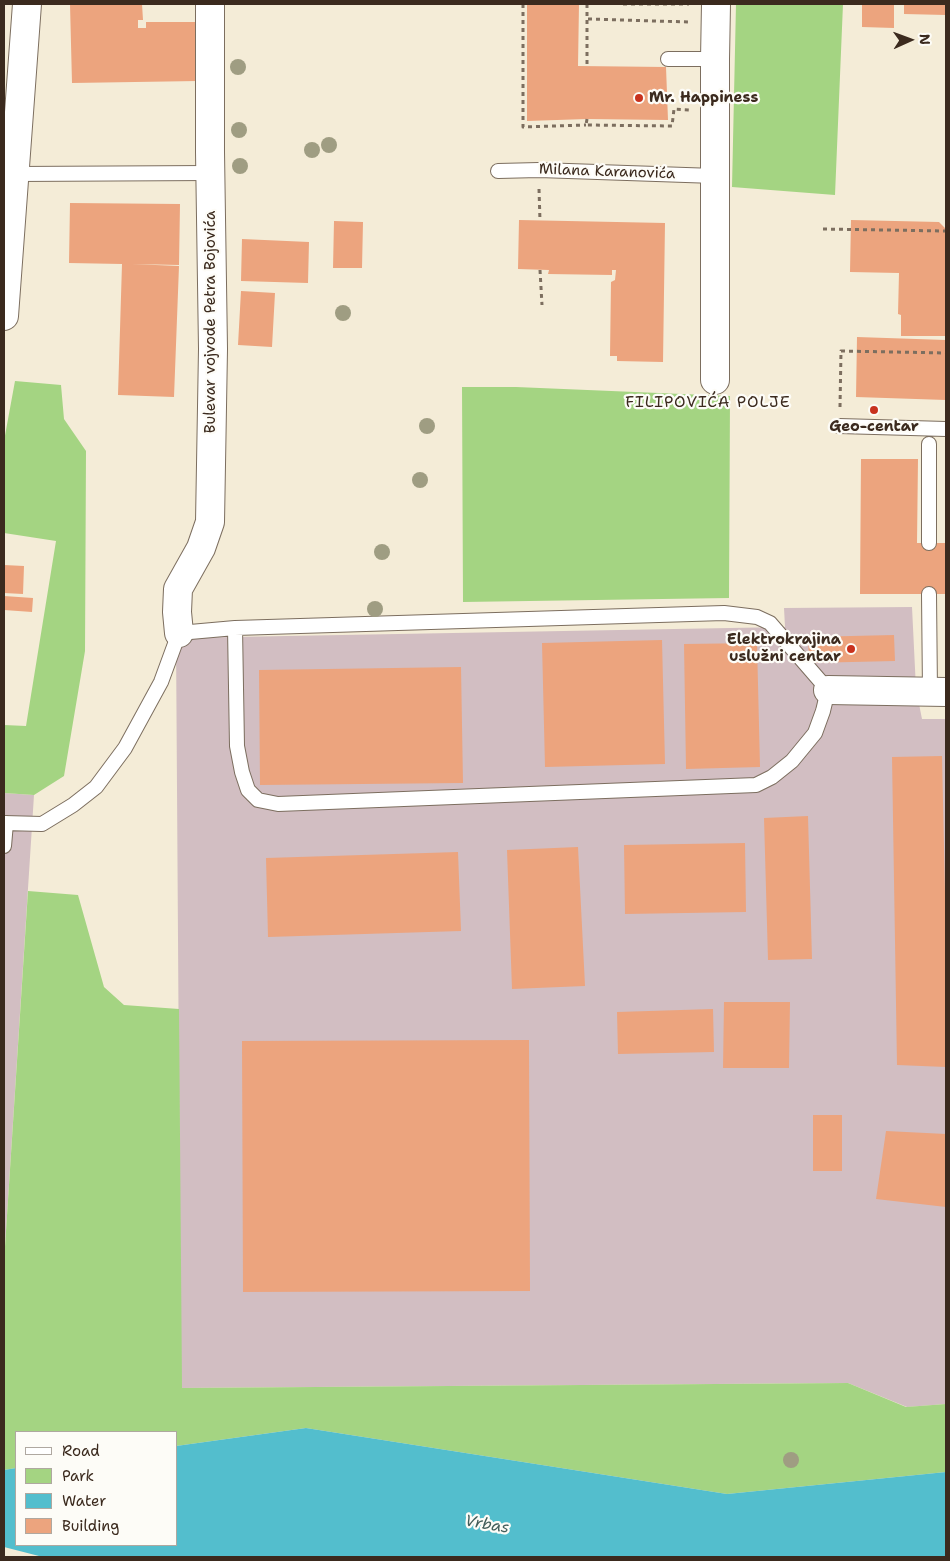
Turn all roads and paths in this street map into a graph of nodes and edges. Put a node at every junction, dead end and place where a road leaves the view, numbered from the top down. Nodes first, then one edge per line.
1 (28, 4) edge
2 (210, 4) edge
3 (587, 4) edge
4 (623, 4) edge
5 (689, 4) edge
6 (716, 4) edge
7 (524, 5) edge
8 (588, 18) junction
9 (690, 22) dead end
10 (668, 59) dead end
11 (715, 59) junction
12 (587, 66) dead end
13 (699, 110) dead end
14 (587, 119) dead end
15 (586, 125) junction
16 (539, 170) junction
17 (498, 171) dead end
18 (211, 173) junction
19 (15, 174) junction
20 (716, 176) junction
21 (540, 220) dead end
22 (823, 229) dead end
23 (946, 231) edge
24 (540, 270) dead end
25 (542, 305) dead end
26 (4, 316) edge
27 (946, 353) edge
28 (715, 380) dead end
29 (840, 426) joint
30 (946, 429) edge
31 (929, 444) dead end
32 (929, 543) dead end
33 (929, 594) dead end
34 (235, 628) junction
35 (179, 633) junction
36 (828, 690) junction
37 (938, 692) edge
38 (5, 823) edge
39 (4, 846) edge

1 - 19 street
2 - 18 street, Bulevar vojvode Petra Bojovića
3 - 8 path
4 - 5 path
6 - 11 street
7 - 15 path
8 - 9 path
8 - 12 path
10 - 11 lane
11 - 20 street
13 - 15 path
14 - 15 path
16 - 17 lane, Milana Karanovića
16 - 20 lane, Milana Karanovića
16 - 21 path
18 - 19 lane
18 - 35 street, Bulevar vojvode Petra Bojovića
19 - 26 street
20 - 28 street
22 - 23 path
24 - 25 path
27 - 29 path
29 - 30 lane
31 - 32 lane
33 - 37 lane
34 - 35 lane
34 - 36 lane
34 - 36 lane
35 - 38 lane
36 - 37 street
38 - 39 lane

